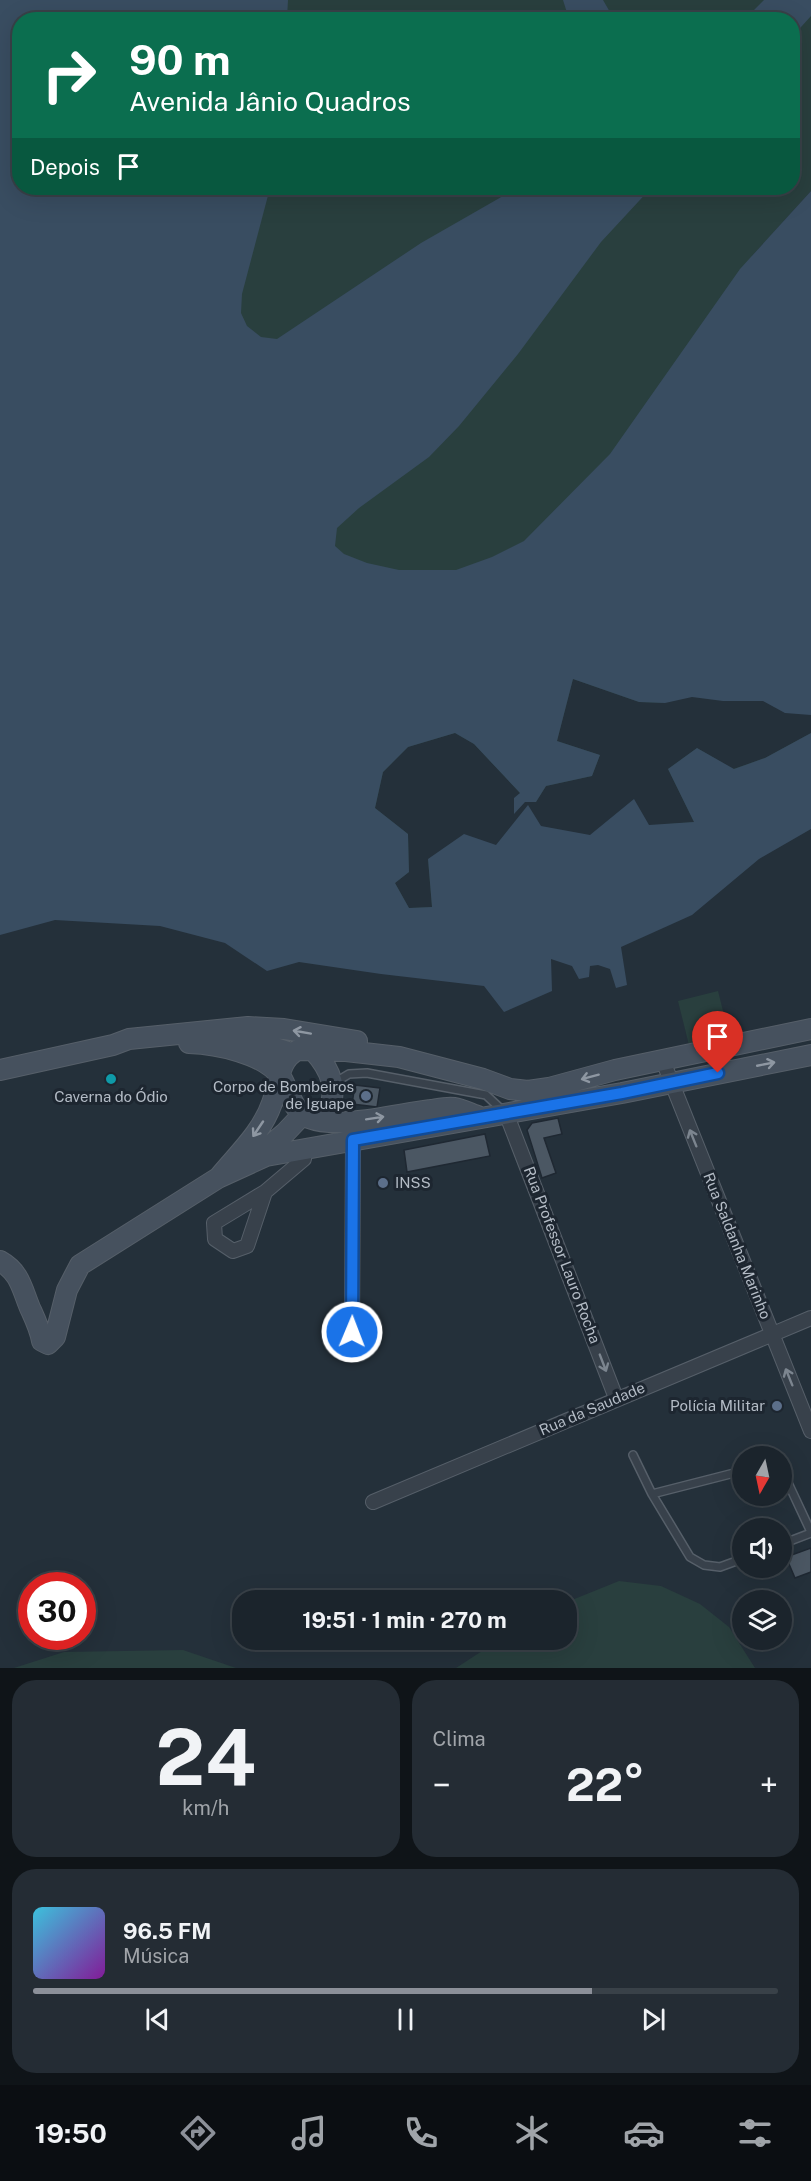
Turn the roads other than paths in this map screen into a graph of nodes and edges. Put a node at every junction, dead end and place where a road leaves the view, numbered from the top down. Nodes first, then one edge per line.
1 (811, 1029) edge
2 (215, 1031) junction
3 (129, 1039) junction
4 (314, 1050) junction
5 (291, 1053) junction
6 (811, 1055) edge
7 (399, 1058) junction
8 (663, 1061) junction
9 (0, 1070) edge
10 (615, 1070) junction
11 (280, 1076) junction
12 (454, 1080) junction
13 (671, 1082) junction
14 (332, 1084) junction
15 (622, 1093) junction
16 (272, 1104) junction
17 (506, 1113) junction
18 (310, 1117) junction
19 (349, 1131) junction
20 (285, 1133) junction
21 (305, 1149) junction
22 (242, 1168) junction
23 (218, 1178) junction
24 (265, 1192) dead end
25 (0, 1261) edge
26 (811, 1318) edge
27 (352, 1332) dead end
28 (772, 1334) junction
29 (616, 1398) junction
30 (811, 1431) edge
31 (633, 1455) dead end
32 (732, 1474) edge
33 (792, 1491) edge
34 (652, 1494) junction
35 (373, 1502) dead end
36 (811, 1532) edge
37 (792, 1540) edge
38 (732, 1563) edge

1 - 8 main road
2 - 3 main road
2 - 5 main road
7 -> 2 main road
3 - 9 main road
3 - 11 main road
4 - 5 main road
4 - 7 main road
4 - 14 main road
5 - 11 main road
13 -> 6 main road
7 - 12 main road
8 - 10 main road
8 - 13 street, Rua Saldanha Marinho
10 -> 12 main road
10 - 15 main road
11 - 16 main road
11 - 18 main road
12 - 14 lane
12 - 17 lane
13 - 15 main road
28 -> 13 street, Rua Saldanha Marinho
14 - 18 main road
15 - 17 main road
16 - 20 main road
16 -> 23 main road
19 -> 17 main road
17 -> 29 street, Rua Professor Lauro Rocha
18 - 19 main road
18 - 20 main road
19 - 20 main road
19 - 21 main road
19 - 27 street
20 - 21 main road
20 - 22 main road
21 - 22 main road
21 - 24 street
22 - 23 main road
23 - 25 main road
26 - 28 street, Rua da Saudade
28 - 29 street, Rua da Saudade
30 -> 28 street, Rua Saldanha Marinho
29 - 35 street, Rua da Saudade
31 - 34 lane
32 - 34 lane
33 - 36 lane
34 - 38 lane
36 - 37 lane

